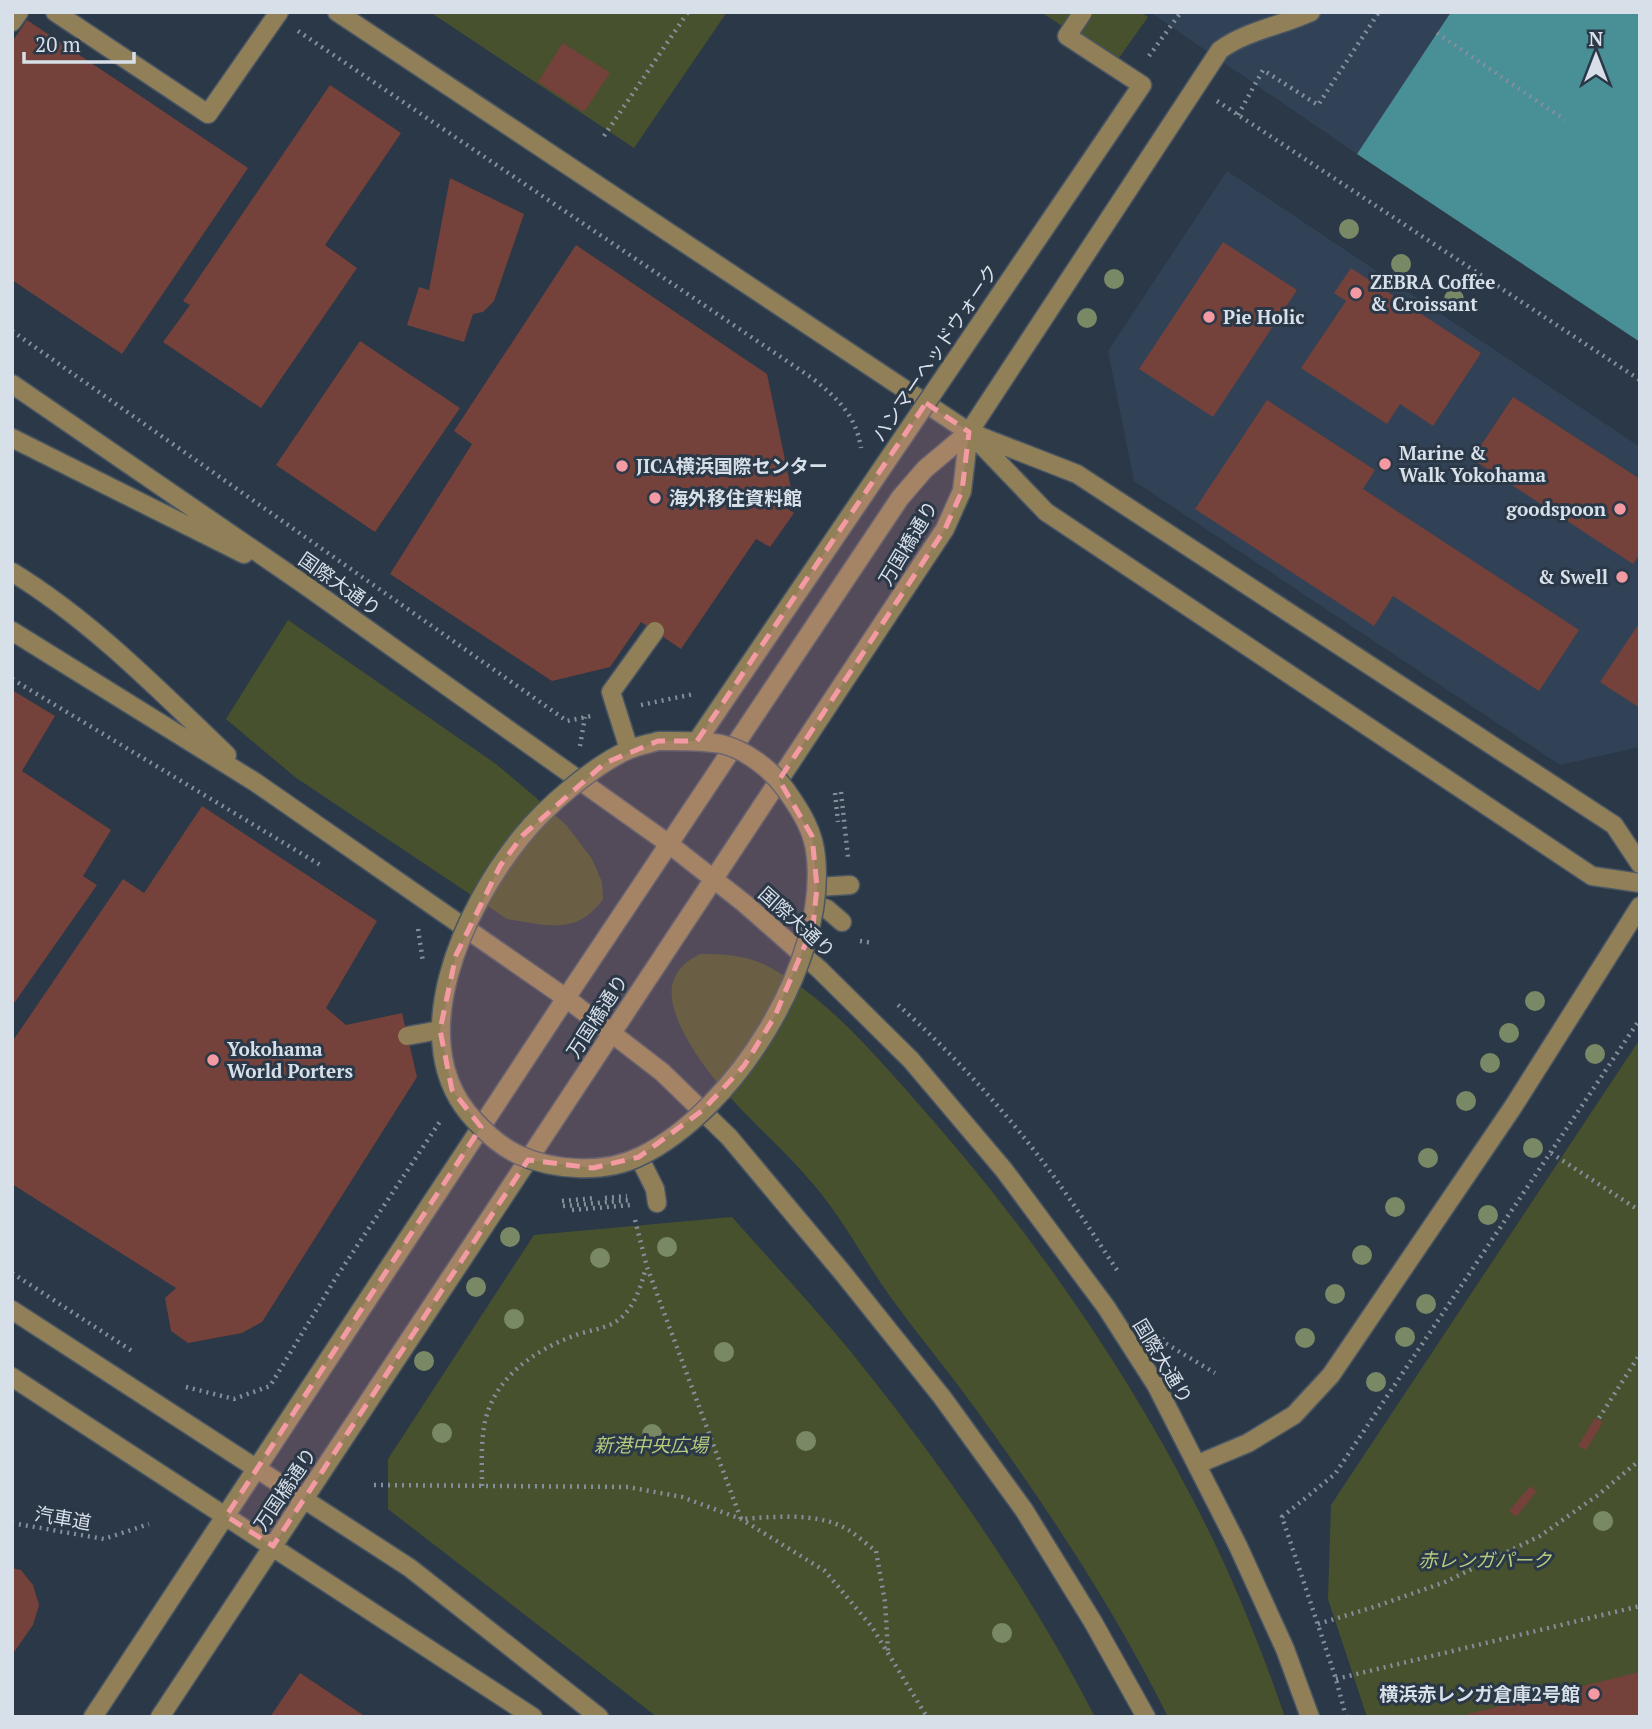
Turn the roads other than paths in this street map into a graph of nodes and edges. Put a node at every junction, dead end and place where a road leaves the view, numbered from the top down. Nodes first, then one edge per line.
1 (19, 12) edge
2 (55, 12) edge
3 (337, 12) edge
4 (1083, 12) edge
5 (1311, 12) edge
6 (278, 14) edge
7 (12, 22) edge
8 (12, 384) edge
9 (969, 432) junction
10 (12, 438) edge
11 (12, 572) edge
12 (305, 585) junction
13 (12, 631) edge
14 (655, 631) dead end
15 (697, 741) junction
16 (629, 749) junction
17 (255, 782) junction
18 (669, 844) junction
19 (1640, 864) edge
20 (714, 878) junction
21 (1640, 883) edge
22 (850, 885) road end
23 (817, 896) junction
24 (1640, 906) edge
25 (842, 922) dead end
26 (566, 998) junction
27 (440, 1030) junction
28 (612, 1032) junction
29 (407, 1036) dead end
30 (639, 1157) junction
31 (656, 1198) road end
32 (12, 1310) edge
33 (12, 1377) edge
34 (1198, 1464) junction
35 (257, 1469) junction
36 (304, 1499) junction
37 (226, 1516) junction
38 (273, 1546) junction
39 (93, 1717) edge
40 (160, 1717) edge
41 (533, 1717) edge
42 (599, 1717) edge
43 (1146, 1717) edge
44 (1310, 1717) edge

1 - 7 street
2 - 6 street
3 - 9 street
4 - 15 street, ハンマーヘッドウォーク, bridge
5 - 9 street
8 - 12 street, 国際大通り
9 - 18 street, 万国橋通り
9 - 19 street
9 - 20 street, 万国橋通り
9 - 21 street
10 - 12 street
11 - 17 street
12 - 18 street, 国際大通り
13 - 17 street
14 - 16 street, bridge
15 - 16 street, bridge
15 - 23 street, bridge
16 - 27 street, bridge
17 - 26 street
18 - 20 street, 国際大通り
18 - 26 street, 万国橋通り
20 - 28 street, 万国橋通り
20 - 34 street, 国際大通り
22 - 23 street
23 - 25 street
23 - 30 street, bridge
24 - 34 street
26 - 28 street
26 - 35 street, 万国橋通り
27 - 29 street, bridge
27 - 30 street, bridge
28 - 36 street, 万国橋通り
28 - 43 street
30 - 31 street
32 - 35 street
33 - 37 street
34 - 44 street, 国際大通り
35 - 36 street
35 - 37 street, 万国橋通り
36 - 38 street, 万国橋通り
36 - 42 street
37 - 38 street
37 - 39 street, 万国橋通り
38 - 40 street, 万国橋通り
38 - 41 street

